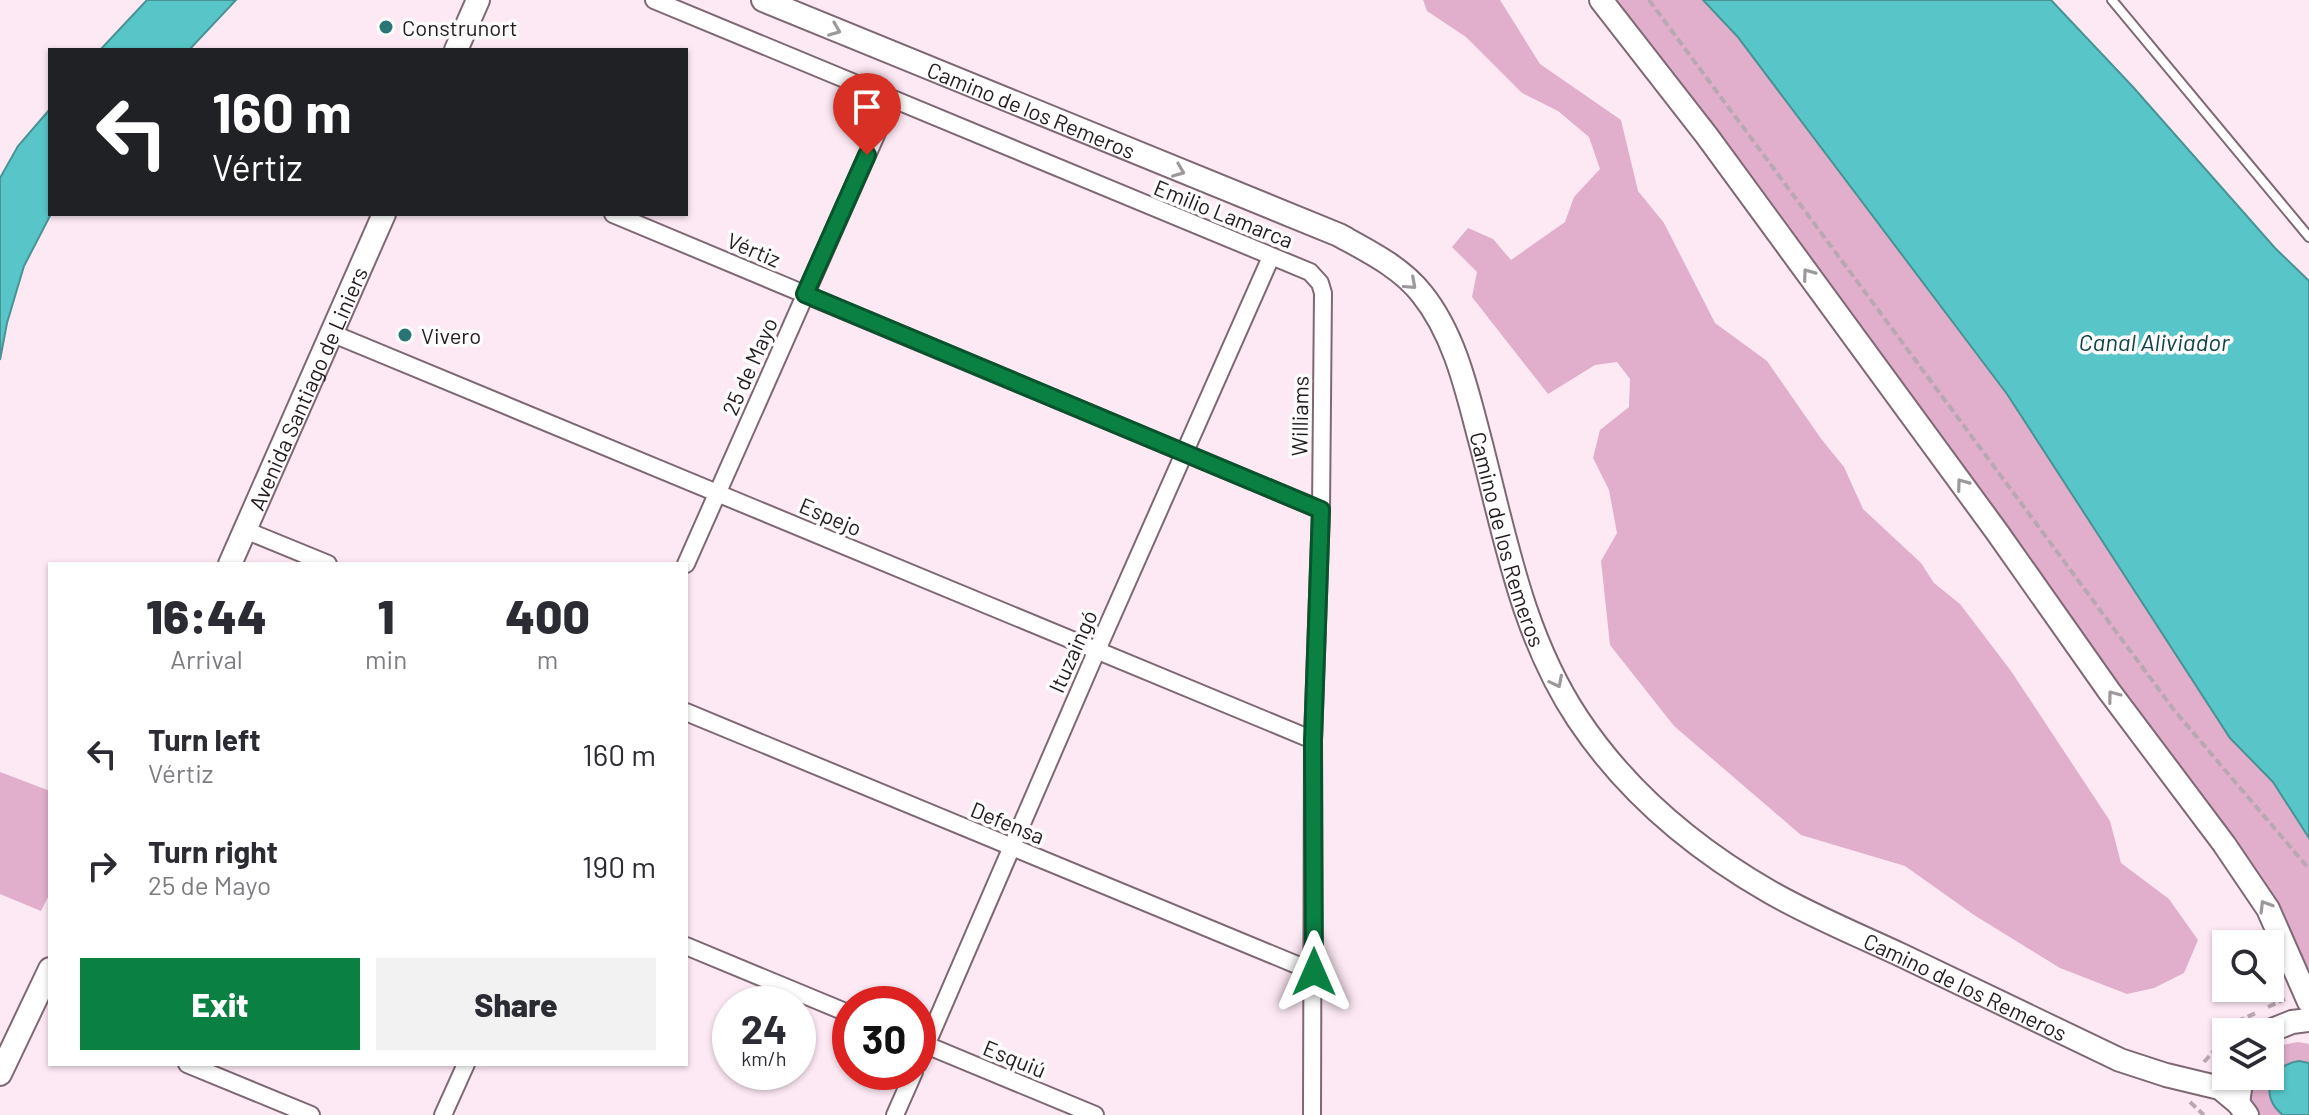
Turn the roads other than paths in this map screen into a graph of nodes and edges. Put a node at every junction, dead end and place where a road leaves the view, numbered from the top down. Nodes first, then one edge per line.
1 (478, 0) edge
2 (654, 0) edge
3 (763, 0) edge
4 (1601, 0) edge
5 (2112, 0) edge
6 (457, 48) edge
7 (892, 99) junction
8 (383, 216) edge
9 (618, 216) edge
10 (2309, 237) edge
11 (1271, 257) junction
12 (1323, 293) joint
13 (805, 294) junction
14 (331, 333) junction
15 (1184, 452) junction
16 (717, 493) junction
17 (1321, 510) junction
18 (245, 530) junction
19 (231, 562) edge
20 (323, 562) edge
21 (687, 562) edge
22 (1097, 650) junction
23 (688, 713) edge
24 (1313, 740) junction
25 (1011, 847) junction
26 (688, 947) edge
27 (1314, 972) junction
28 (48, 979) edge
29 (2309, 1002) edge
30 (43, 1004) edge
31 (832, 1007) edge
32 (936, 1013) edge
33 (2309, 1020) edge
34 (2284, 1025) edge
35 (936, 1050) edge
36 (192, 1066) edge
37 (465, 1066) edge
38 (0, 1074) edge
39 (906, 1090) edge
40 (2241, 1090) edge
41 (2240, 1111) edge
42 (311, 1115) edge
43 (443, 1115) edge
44 (895, 1115) edge
45 (1095, 1115) edge
46 (1312, 1115) edge

1 - 6 main road
2 - 7 street, Emilio Lamarca
3 -> 41 main road, Camino de los Remeros
29 -> 4 main road
5 - 10 lane
7 - 11 street, Emilio Lamarca
7 - 13 street, 25 de Mayo
8 - 14 main road, Avenida Santiago de Liniers
9 - 13 street, Vértiz
11 - 12 street, Emilio Lamarca
11 - 15 street, Ituzaingó
12 - 17 street, Williams
13 - 15 street, Vértiz
13 - 16 street, 25 de Mayo
14 - 16 street, Espejo
14 - 18 main road, Avenida Santiago de Liniers
15 - 17 street, Vértiz
15 - 22 street, Ituzaingó
16 - 21 street, 25 de Mayo
16 - 22 street, Espejo
17 - 24 street, Williams
18 - 19 main road, Avenida Santiago de Liniers
18 - 20 street
22 - 24 street, Espejo
22 - 25 street, Ituzaingó
23 - 25 street, Defensa
24 - 27 street, Williams
25 - 27 street, Defensa
25 - 32 street, Ituzaingó
26 - 31 street
27 - 46 street, Williams
28 - 30 main road
30 - 38 main road
33 - 34 main road
35 - 45 street, Esquiú
36 - 42 street
37 - 43 street
39 - 44 street
40 - 41 main road

